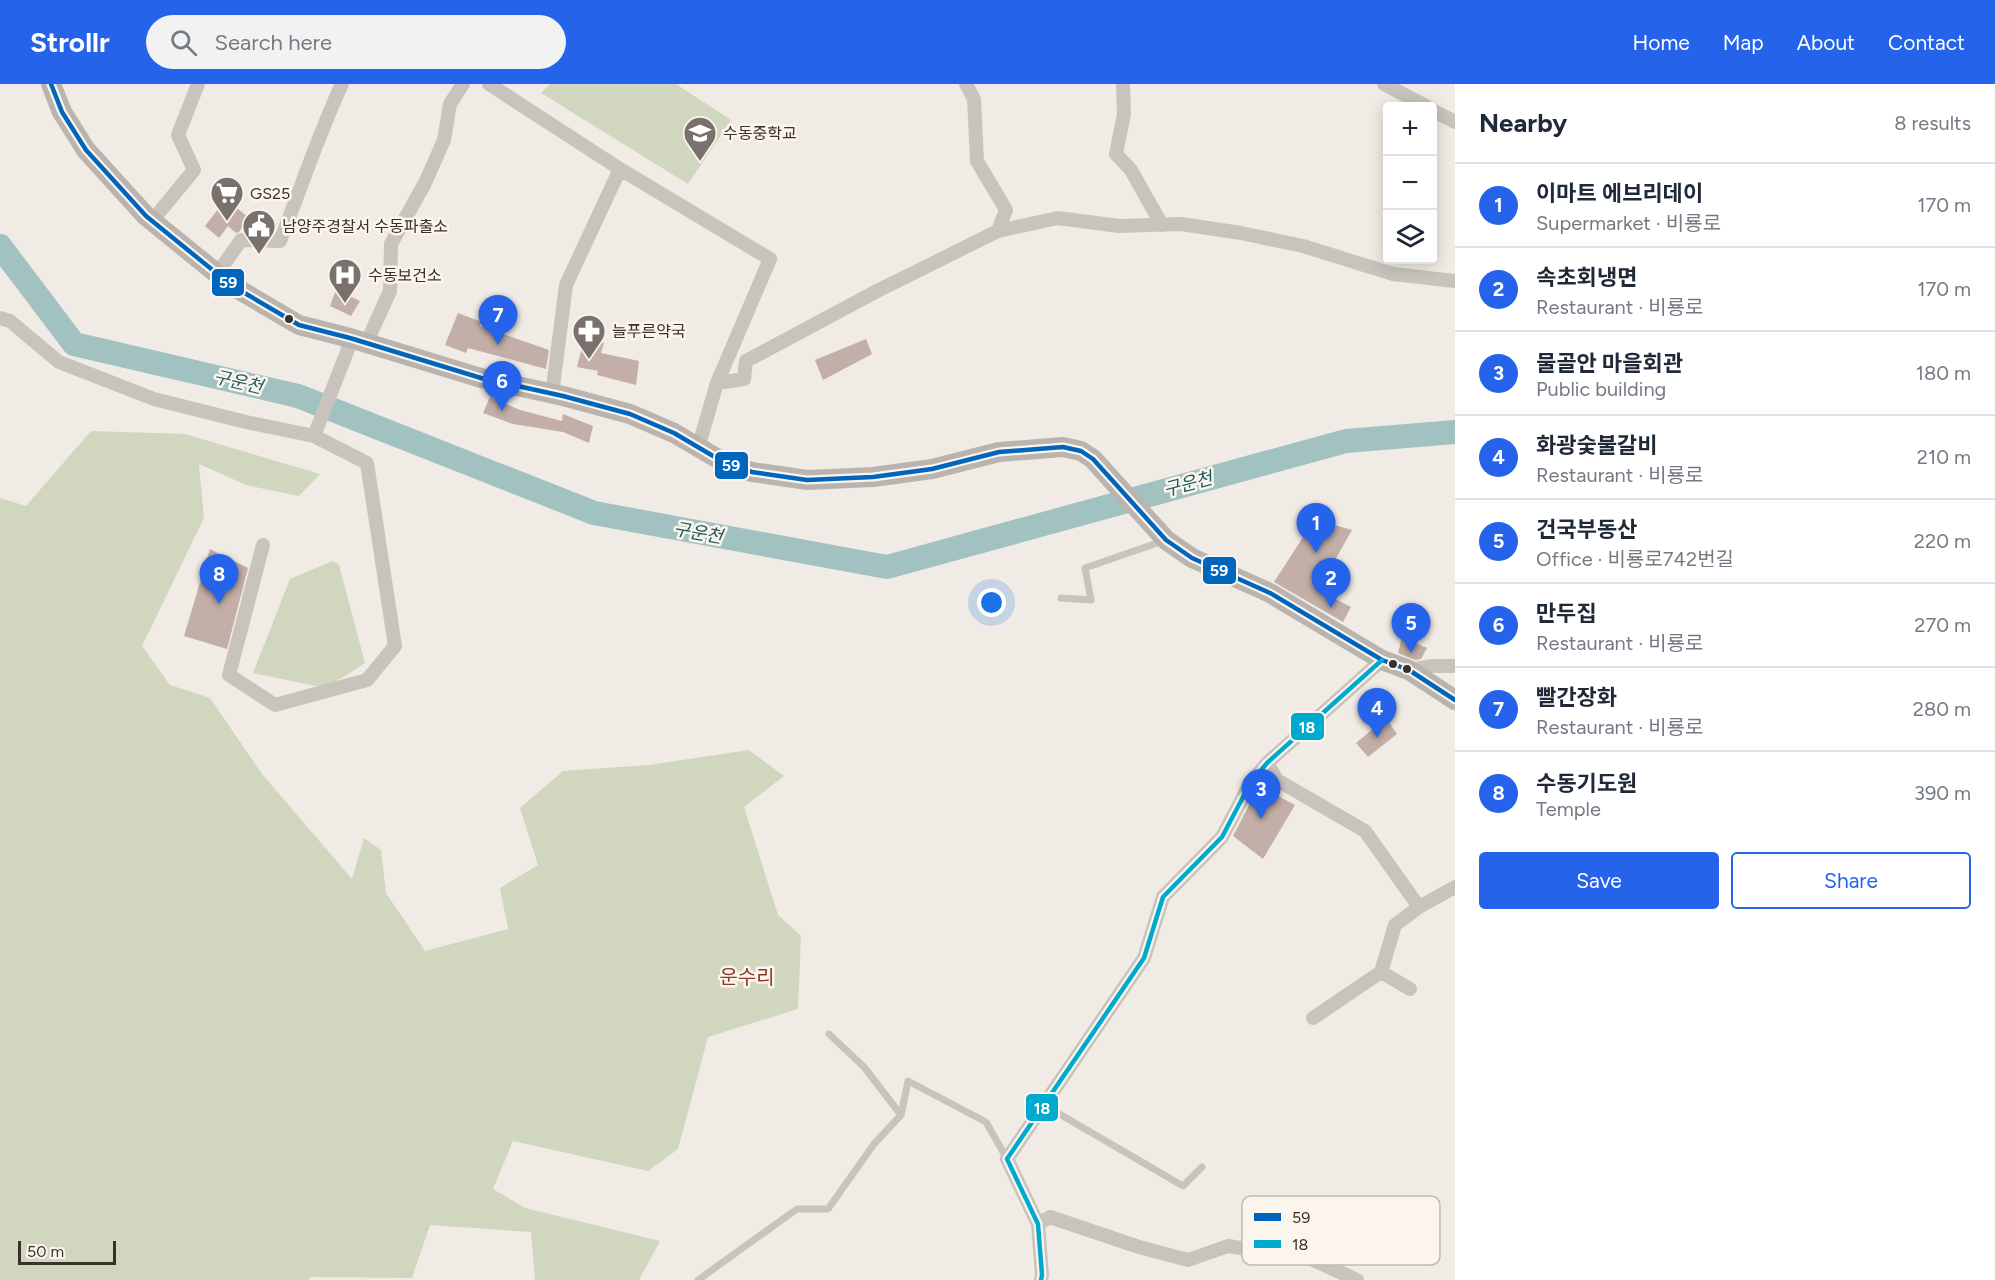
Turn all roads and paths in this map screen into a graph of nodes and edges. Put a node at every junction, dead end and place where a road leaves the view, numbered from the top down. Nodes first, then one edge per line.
1 (51, 84) edge
2 (198, 84) edge
3 (342, 84) edge
4 (463, 84) edge
5 (489, 84) edge
6 (966, 84) edge
7 (1123, 84) edge
8 (1384, 84) edge
9 (1418, 102) edge
10 (1437, 112) edge
11 (1454, 120) edge
12 (620, 169) junction
13 (152, 221) junction
14 (1162, 225) junction
15 (998, 231) junction
16 (217, 274) junction
17 (1455, 281) edge
18 (0, 318) edge
19 (354, 344) junction
20 (717, 383) junction
21 (552, 394) junction
22 (316, 434) junction
23 (698, 448) junction
24 (1166, 540) junction
25 (263, 545) dead end
26 (1061, 597) dead end
27 (1382, 660) junction
28 (1455, 666) edge
29 (1409, 670) junction
30 (1455, 700) edge
31 (1266, 763) junction
32 (1455, 887) edge
33 (1419, 907) junction
34 (1381, 972) junction
35 (1410, 989) dead end
36 (1313, 1018) dead end
37 (829, 1034) dead end
38 (1044, 1106) junction
39 (901, 1115) junction
40 (1007, 1159) junction
41 (1202, 1167) dead end
42 (1038, 1224) junction
43 (1242, 1248) edge
44 (1324, 1265) edge
45 (698, 1280) edge
46 (1041, 1280) edge
47 (1357, 1280) edge

1 - 13 main road
2 - 13 street
3 - 16 street
4 - 19 street
5 - 12 street
6 - 15 street
7 - 14 street
8 - 9 street
10 - 11 street
12 - 20 street
12 - 21 street
13 - 16 main road
14 - 15 street
14 - 17 street
15 - 20 street
16 - 19 main road
18 - 22 street
19 - 21 main road
19 - 22 street
20 - 23 street
21 - 23 main road
22 - 25 street
23 - 24 main road
24 - 26 lane
24 - 27 main road
27 - 29 main road
27 - 31 street
28 - 29 street
29 - 30 main road
31 - 33 street
31 - 38 street
32 - 33 street
33 - 34 street
34 - 35 street
34 - 36 street
37 - 39 lane
38 - 40 street
38 - 41 lane
39 - 40 lane
39 - 45 lane
40 - 42 street
42 - 43 street
42 - 46 street
44 - 47 street

